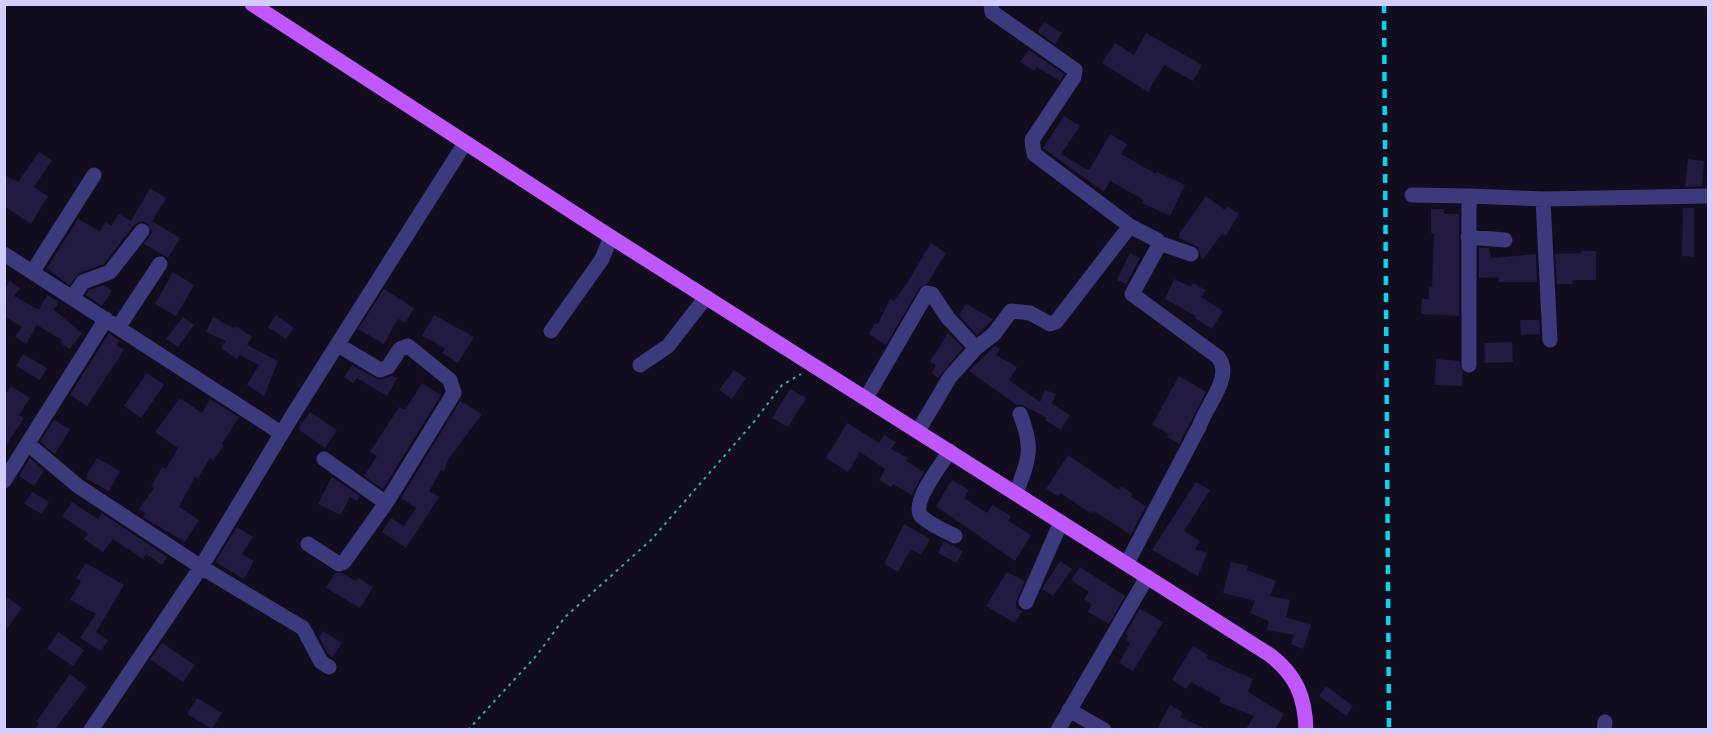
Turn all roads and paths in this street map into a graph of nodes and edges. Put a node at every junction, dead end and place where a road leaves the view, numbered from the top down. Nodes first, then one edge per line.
1 (252, 4) edge
2 (991, 4) edge
3 (465, 143) junction
4 (94, 175) dead end
5 (1412, 195) dead end
6 (1469, 196) junction
7 (1708, 196) edge
8 (1543, 199) junction
9 (1130, 226) junction
10 (142, 231) dead end
11 (611, 237) junction
12 (1468, 237) junction
13 (1505, 240) dead end
14 (1159, 243) junction
15 (1191, 254) dead end
16 (5, 256) edge
17 (160, 264) dead end
18 (33, 272) junction
19 (706, 297) junction
20 (72, 298) junction
21 (112, 322) junction
22 (551, 331) dead end
23 (1550, 340) dead end
24 (338, 345) junction
25 (976, 348) junction
26 (1469, 365) dead end
27 (640, 366) dead end
28 (815, 366) junction
29 (866, 398) junction
30 (1020, 414) dead end
31 (918, 431) junction
32 (281, 433) junction
33 (28, 444) junction
34 (950, 451) junction
35 (324, 459) dead end
36 (4, 481) edge
37 (1016, 493) junction
38 (386, 503) junction
39 (1062, 522) junction
40 (955, 536) dead end
41 (308, 544) dead end
42 (1126, 563) junction
43 (201, 567) junction
44 (1147, 577) junction
45 (1026, 602) dead end
46 (329, 667) dead end
47 (1069, 710) junction
48 (91, 729) edge
49 (468, 729) edge
50 (1058, 729) edge
51 (1104, 729) edge
52 (1306, 729) edge

1 - 3 main road
2 - 9 street
3 - 11 main road
3 - 24 street
4 - 18 street
5 - 6 street
6 - 8 street
6 - 12 street
7 - 8 street
8 - 23 street
9 - 14 street
9 - 25 street
10 - 20 street
11 - 19 main road
11 - 22 street
12 - 13 street
12 - 26 street
14 - 15 street
14 - 42 street
16 - 18 street
17 - 21 street
18 - 20 street
19 - 27 street
19 - 28 main road
20 - 21 street
21 - 32 street
21 - 33 street
24 - 32 street
24 - 38 street
25 - 29 street
25 - 31 street
28 - 29 main road
28 - 49 path
29 - 31 main road
30 - 37 street
31 - 34 main road
32 - 43 street
33 - 36 street
33 - 43 street
34 - 37 main road
34 - 40 street
35 - 38 street
37 - 39 main road
38 - 41 street
39 - 42 main road
39 - 45 street
42 - 44 main road
43 - 46 street
43 - 48 street
44 - 47 street
44 - 52 main road
47 - 50 street
47 - 51 street

